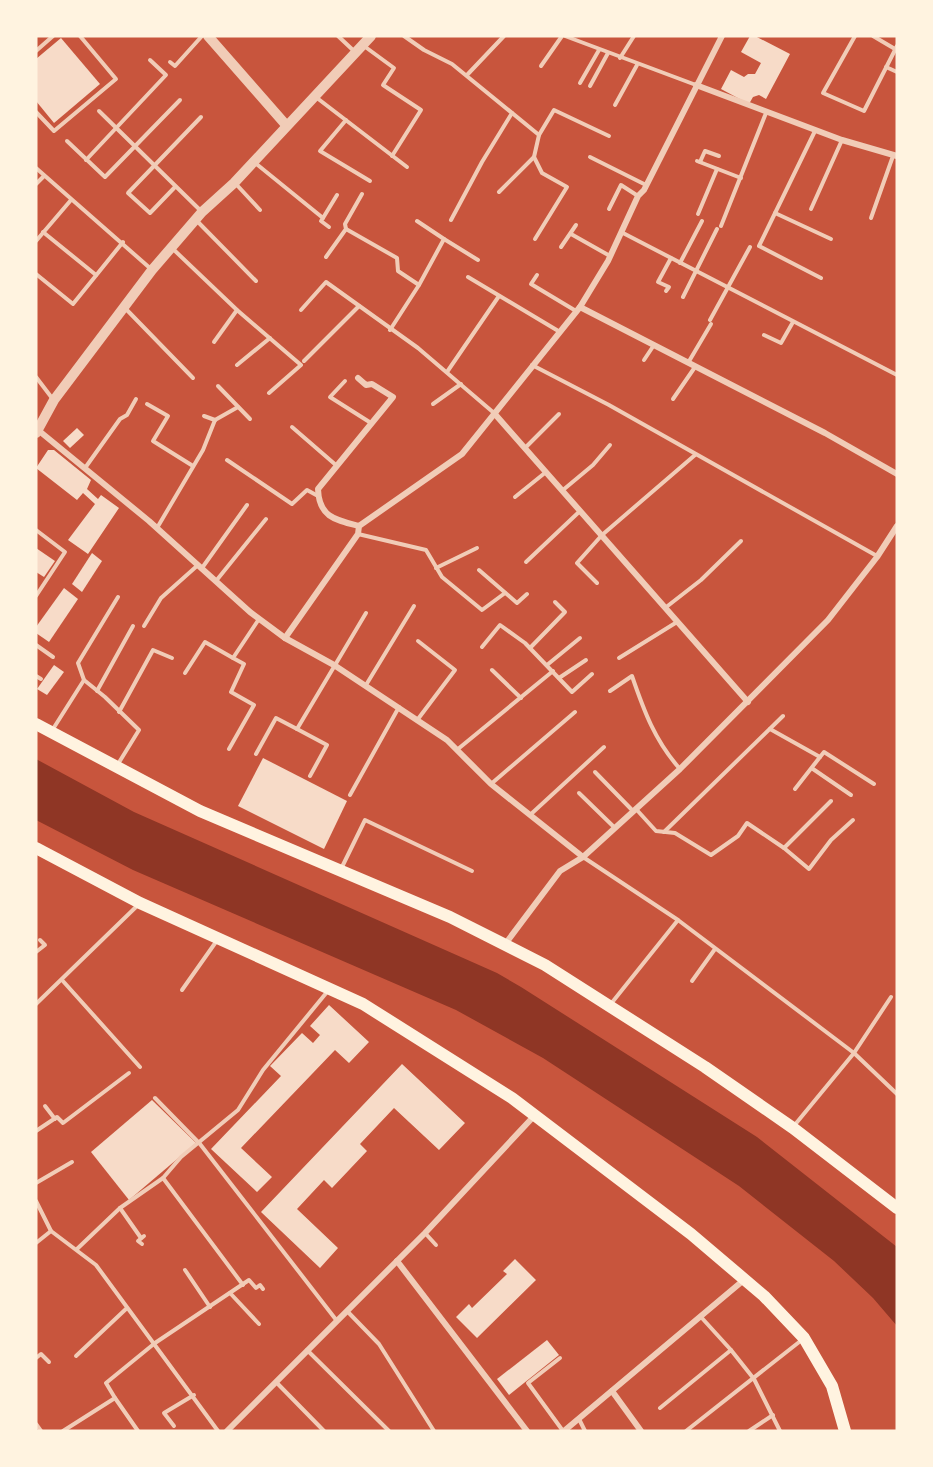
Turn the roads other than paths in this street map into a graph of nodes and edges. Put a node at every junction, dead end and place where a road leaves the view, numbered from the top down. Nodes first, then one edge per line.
1 (53, 36) edge
2 (80, 36) edge
3 (202, 36) edge
4 (208, 36) edge
5 (338, 36) edge
6 (371, 36) edge
7 (404, 36) edge
8 (504, 36) edge
9 (563, 36) edge
10 (634, 36) edge
11 (722, 36) edge
12 (855, 36) edge
13 (873, 36) edge
14 (896, 47) edge
15 (359, 49) junction
16 (599, 50) junction
17 (36, 51) edge
18 (608, 53) junction
19 (620, 58) junction
20 (150, 60) dead end
21 (170, 62) dead end
22 (637, 64) junction
23 (541, 66) dead end
24 (886, 67) junction
25 (897, 72) edge
26 (467, 75) junction
27 (580, 82) dead end
28 (696, 85) junction
29 (590, 86) dead end
30 (314, 96) junction
31 (180, 100) dead end
32 (615, 105) dead end
33 (99, 111) dead end
34 (36, 112) edge
35 (513, 113) junction
36 (766, 113) junction
37 (201, 117) dead end
38 (346, 120) junction
39 (286, 125) junction
40 (116, 129) junction
41 (815, 130) junction
42 (539, 135) junction
43 (609, 136) dead end
44 (842, 140) junction
45 (67, 141) dead end
46 (134, 146) junction
47 (895, 155) edge
48 (392, 156) junction
49 (719, 156) dead end
50 (534, 157) junction
51 (590, 157) dead end
52 (86, 160) junction
53 (253, 161) junction
54 (153, 166) junction
55 (407, 167) dead end
56 (36, 168) edge
57 (717, 169) junction
58 (44, 176) junction
59 (741, 178) junction
60 (370, 181) dead end
61 (234, 183) junction
62 (36, 184) edge
63 (647, 185) junction
64 (175, 187) junction
65 (499, 192) dead end
66 (362, 194) dead end
67 (337, 195) dead end
68 (638, 196) junction
69 (71, 200) junction
70 (609, 209) dead end
71 (811, 209) dead end
72 (260, 210) dead end
73 (775, 213) junction
74 (698, 214) dead end
75 (200, 217) junction
76 (323, 218) junction
77 (871, 218) dead end
78 (451, 220) dead end
79 (417, 221) dead end
80 (702, 221) dead end
81 (576, 225) dead end
82 (329, 227) dead end
83 (346, 229) junction
84 (43, 232) junction
85 (623, 233) junction
86 (571, 234) junction
87 (444, 239) junction
88 (535, 239) dead end
89 (831, 239) dead end
90 (36, 241) edge
91 (123, 242) junction
92 (561, 247) dead end
93 (750, 247) dead end
94 (173, 248) junction
95 (611, 256) junction
96 (326, 257) dead end
97 (671, 258) junction
98 (478, 260) dead end
99 (680, 263) junction
100 (152, 270) junction
101 (696, 271) junction
102 (36, 274) edge
103 (96, 274) junction
104 (537, 275) dead end
105 (468, 277) dead end
106 (821, 278) dead end
107 (256, 280) dead end
108 (419, 285) junction
109 (727, 288) junction
110 (666, 291) dead end
111 (499, 296) junction
112 (683, 297) dead end
113 (124, 306) junction
114 (359, 306) junction
115 (578, 309) junction
116 (237, 310) junction
117 (301, 310) dead end
118 (794, 322) junction
119 (390, 330) junction
120 (561, 333) junction
121 (764, 335) dead end
122 (270, 338) junction
123 (214, 342) dead end
124 (654, 345) junction
125 (644, 360) dead end
126 (304, 362) dead end
127 (688, 363) junction
128 (237, 365) dead end
129 (531, 365) junction
130 (696, 366) junction
131 (447, 372) junction
132 (897, 375) edge
133 (36, 377) edge
134 (193, 378) dead end
135 (358, 378) dead end
136 (345, 381) dead end
137 (461, 384) junction
138 (218, 386) dead end
139 (269, 393) dead end
140 (136, 399) dead end
141 (673, 399) dead end
142 (54, 400) junction
143 (147, 404) dead end
144 (433, 404) dead end
145 (238, 407) junction
146 (494, 413) junction
147 (559, 414) dead end
148 (204, 416) dead end
149 (250, 419) dead end
150 (214, 420) junction
151 (372, 424) junction
152 (292, 427) dead end
153 (37, 431) edge
154 (610, 446) dead end
155 (526, 447) junction
156 (696, 455) junction
157 (227, 460) dead end
158 (193, 466) junction
159 (337, 466) junction
160 (85, 469) junction
161 (547, 472) junction
162 (897, 474) edge
163 (563, 490) junction
164 (318, 496) junction
165 (515, 497) dead end
166 (247, 505) dead end
167 (580, 510) junction
168 (266, 519) dead end
169 (359, 526) junction
170 (897, 526) edge
171 (157, 528) junction
172 (36, 530) edge
173 (358, 534) junction
174 (602, 535) junction
175 (741, 541) dead end
176 (477, 549) dead end
177 (878, 556) junction
178 (526, 562) dead end
179 (200, 567) junction
180 (436, 568) junction
181 (479, 570) dead end
182 (216, 581) junction
183 (597, 583) dead end
184 (505, 593) junction
185 (527, 594) dead end
186 (36, 596) edge
187 (118, 597) dead end
188 (555, 602) dead end
189 (414, 606) dead end
190 (664, 608) junction
191 (366, 613) dead end
192 (259, 619) junction
193 (677, 622) junction
194 (133, 626) dead end
195 (144, 626) dead end
196 (285, 638) junction
197 (580, 638) dead end
198 (418, 640) dead end
199 (36, 645) edge
200 (482, 647) dead end
201 (530, 648) junction
202 (53, 657) dead end
203 (172, 658) dead end
204 (233, 658) junction
205 (619, 658) dead end
206 (586, 660) dead end
207 (334, 665) junction
208 (547, 665) junction
209 (492, 670) dead end
210 (553, 671) junction
211 (185, 673) dead end
212 (592, 674) dead end
213 (559, 678) junction
214 (84, 680) junction
215 (366, 685) junction
216 (97, 691) junction
217 (610, 691) dead end
218 (520, 698) junction
219 (748, 702) junction
220 (400, 706) junction
221 (119, 712) junction
222 (575, 712) dead end
223 (783, 716) dead end
224 (418, 719) junction
225 (36, 724) edge
226 (297, 729) junction
227 (770, 729) junction
228 (51, 732) junction
229 (604, 747) dead end
230 (229, 749) dead end
231 (458, 749) junction
232 (256, 754) dead end
233 (820, 757) junction
234 (116, 768) junction
235 (680, 769) junction
236 (813, 769) junction
237 (596, 772) dead end
238 (310, 776) dead end
239 (491, 784) junction
240 (874, 784) dead end
241 (795, 789) dead end
242 (579, 793) dead end
243 (350, 795) dead end
244 (851, 795) dead end
245 (831, 801) dead end
246 (634, 810) junction
247 (529, 816) junction
248 (853, 820) dead end
249 (615, 828) junction
250 (663, 832) junction
251 (36, 848) edge
252 (784, 848) junction
253 (583, 857) junction
254 (340, 871) junction
255 (472, 871) dead end
256 (140, 903) junction
257 (678, 920) junction
258 (219, 939) junction
259 (40, 940) dead end
260 (506, 943) junction
261 (716, 949) junction
262 (36, 952) edge
263 (62, 980) junction
264 (692, 981) dead end
265 (330, 989) junction
266 (182, 990) dead end
267 (891, 997) dead end
268 (37, 1002) edge
269 (610, 1006) junction
270 (854, 1053) junction
271 (140, 1067) dead end
272 (129, 1073) dead end
273 (897, 1094) edge
274 (155, 1098) dead end
275 (45, 1106) dead end
276 (536, 1115) junction
277 (55, 1119) junction
278 (793, 1128) junction
279 (36, 1131) edge
280 (200, 1144) junction
281 (72, 1162) dead end
282 (164, 1178) junction
283 (36, 1183) edge
284 (36, 1201) edge
285 (120, 1208) junction
286 (897, 1208) edge
287 (51, 1231) junction
288 (425, 1233) junction
289 (36, 1243) edge
290 (142, 1244) dead end
291 (436, 1245) dead end
292 (77, 1249) junction
293 (397, 1261) junction
294 (185, 1270) dead end
295 (745, 1279) junction
296 (243, 1285) junction
297 (263, 1289) dead end
298 (230, 1293) junction
299 (210, 1307) junction
300 (128, 1308) junction
301 (347, 1310) junction
302 (701, 1317) junction
303 (336, 1321) junction
304 (259, 1324) dead end
305 (804, 1338) junction
306 (154, 1343) junction
307 (307, 1350) junction
308 (730, 1350) junction
309 (76, 1356) dead end
310 (36, 1358) edge
311 (560, 1358) dead end
312 (49, 1362) dead end
313 (754, 1379) junction
314 (276, 1381) junction
315 (612, 1391) junction
316 (194, 1395) junction
317 (115, 1398) junction
318 (660, 1408) dead end
319 (773, 1415) junction
320 (579, 1419) junction
321 (36, 1424) edge
322 (174, 1426) dead end
323 (41, 1431) edge
324 (63, 1431) edge
325 (138, 1431) edge
326 (218, 1431) edge
327 (227, 1431) edge
328 (324, 1431) edge
329 (390, 1431) edge
330 (434, 1431) edge
331 (527, 1431) edge
332 (563, 1431) edge
333 (585, 1431) edge
334 (641, 1431) edge
335 (686, 1431) edge
336 (749, 1431) edge
337 (780, 1431) edge
338 (845, 1431) edge

1 - 17 lane
2 - 34 lane
3 - 21 lane
4 - 39 street
5 - 15 lane
6 - 15 street
7 - 26 lane
8 - 26 lane
9 - 16 lane
9 - 23 lane
10 - 19 lane
11 - 28 street
12 - 24 lane
13 - 14 lane
14 - 24 lane
15 - 30 street
15 - 48 lane
16 - 18 lane
16 - 27 lane
18 - 19 lane
18 - 29 lane
19 - 22 lane
20 - 40 lane
22 - 28 lane
22 - 32 lane
24 - 25 lane
26 - 35 lane
28 - 36 street
28 - 63 street
30 - 38 lane
30 - 39 street
31 - 46 lane
33 - 40 lane
35 - 42 lane
35 - 78 lane
36 - 41 street
36 - 59 lane
37 - 54 lane
38 - 48 lane
38 - 60 lane
39 - 53 street
40 - 46 lane
40 - 52 lane
41 - 44 street
41 - 73 lane
42 - 43 lane
42 - 50 lane
44 - 47 street
44 - 71 lane
45 - 52 lane
46 - 52 lane
46 - 54 lane
47 - 77 lane
48 - 55 lane
49 - 57 lane
50 - 65 lane
50 - 88 lane
51 - 63 lane
53 - 61 street
53 - 76 lane
54 - 64 lane
54 - 64 lane
56 - 58 lane
57 - 59 lane
57 - 74 lane
58 - 62 lane
58 - 69 lane
59 - 101 lane
61 - 72 lane
61 - 75 street
63 - 68 street
64 - 75 lane
66 - 83 lane
67 - 76 lane
68 - 70 lane
68 - 85 street
69 - 84 lane
69 - 91 lane
73 - 89 lane
73 - 106 lane
75 - 94 street
75 - 107 lane
76 - 82 lane
79 - 87 lane
80 - 99 lane
81 - 86 lane
83 - 96 lane
83 - 108 lane
84 - 90 lane
84 - 103 lane
85 - 95 street
85 - 97 lane
86 - 92 lane
86 - 95 lane
87 - 98 lane
87 - 108 lane
91 - 100 lane
91 - 103 lane
93 - 109 lane
94 - 100 street
94 - 116 lane
95 - 115 street
97 - 99 lane
97 - 110 lane
99 - 101 lane
100 - 113 street
101 - 109 lane
101 - 112 lane
102 - 103 lane
104 - 115 lane
105 - 111 lane
108 - 119 lane
109 - 118 lane
109 - 127 lane
111 - 120 lane
111 - 131 lane
113 - 134 lane
113 - 142 street
114 - 117 lane
114 - 119 lane
114 - 126 lane
115 - 120 street
115 - 124 street
116 - 122 lane
116 - 123 lane
118 - 121 lane
118 - 132 lane
119 - 131 lane
120 - 129 street
122 - 128 lane
122 - 139 lane
124 - 125 lane
124 - 127 street
127 - 130 street
129 - 146 street
129 - 156 lane
130 - 141 lane
130 - 162 street
131 - 137 lane
133 - 142 lane
135 - 151 street
136 - 151 lane
137 - 144 lane
137 - 146 lane
138 - 145 lane
140 - 160 lane
142 - 153 street
143 - 158 lane
145 - 149 lane
145 - 150 lane
146 - 155 street
146 - 169 street
147 - 155 lane
148 - 150 lane
150 - 158 lane
151 - 159 street
152 - 159 lane
153 - 160 street
154 - 163 lane
155 - 161 street
156 - 174 lane
156 - 177 lane
157 - 164 lane
158 - 171 lane
159 - 164 street
160 - 171 street
161 - 163 street
161 - 165 lane
163 - 167 street
164 - 169 street
166 - 179 lane
167 - 174 street
167 - 178 lane
168 - 182 lane
169 - 173 street
170 - 177 street
171 - 179 street
172 - 186 lane
173 - 180 lane
173 - 196 street
174 - 183 lane
174 - 190 street
175 - 190 lane
176 - 180 lane
177 - 219 street
179 - 182 street
179 - 195 lane
180 - 184 lane
181 - 184 lane
182 - 192 street
184 - 185 lane
187 - 214 lane
188 - 201 lane
189 - 215 lane
190 - 193 street
191 - 207 lane
192 - 196 street
192 - 204 lane
193 - 205 lane
193 - 219 street
194 - 216 lane
196 - 207 street
197 - 208 lane
198 - 224 lane
199 - 202 lane
200 - 201 lane
201 - 208 lane
203 - 221 lane
204 - 211 lane
204 - 230 lane
206 - 213 lane
207 - 215 street
207 - 226 lane
208 - 210 lane
209 - 218 lane
210 - 213 lane
210 - 218 lane
212 - 213 lane
214 - 216 lane
214 - 228 lane
215 - 220 street
216 - 221 lane
217 - 235 lane
218 - 231 lane
219 - 235 street
220 - 224 street
220 - 243 lane
221 - 234 lane
222 - 239 lane
223 - 227 lane
224 - 231 street
225 - 228 main road
226 - 232 lane
226 - 238 lane
227 - 233 lane
227 - 250 lane
228 - 234 main road
229 - 247 lane
231 - 239 street
233 - 236 lane
233 - 240 lane
234 - 254 main road
235 - 246 street
236 - 241 lane
236 - 244 lane
237 - 246 lane
239 - 247 street
242 - 249 lane
245 - 252 lane
246 - 249 street
246 - 250 lane
247 - 253 street
248 - 252 lane
249 - 253 street
250 - 252 lane
251 - 256 main road
253 - 257 lane
253 - 260 street
254 - 255 lane
254 - 260 main road
256 - 258 main road
256 - 263 lane
257 - 261 lane
257 - 269 lane
258 - 265 main road
258 - 266 lane
259 - 262 lane
260 - 269 main road
261 - 264 lane
261 - 270 lane
263 - 268 lane
263 - 271 lane
265 - 276 main road
265 - 280 lane
267 - 270 lane
269 - 278 main road
270 - 273 lane
270 - 278 lane
272 - 277 lane
274 - 280 lane
275 - 277 lane
276 - 288 street
276 - 295 main road
277 - 279 lane
278 - 286 main road
280 - 282 lane
280 - 303 lane
281 - 283 lane
282 - 285 lane
282 - 296 lane
284 - 287 lane
285 - 290 lane
285 - 292 lane
287 - 289 lane
287 - 292 lane
288 - 291 lane
288 - 293 street
292 - 300 lane
293 - 301 street
293 - 331 street
294 - 299 lane
295 - 302 street
295 - 305 main road
296 - 297 lane
296 - 298 lane
298 - 299 lane
298 - 304 lane
299 - 306 lane
300 - 306 lane
300 - 309 lane
301 - 303 street
301 - 330 lane
302 - 308 lane
302 - 315 street
303 - 307 street
305 - 313 lane
305 - 338 main road
306 - 316 lane
306 - 317 lane
307 - 314 street
307 - 329 lane
308 - 313 lane
308 - 318 lane
310 - 312 lane
311 - 332 lane
313 - 319 lane
313 - 335 lane
314 - 327 street
314 - 328 lane
315 - 320 street
315 - 334 street
316 - 322 lane
316 - 326 lane
317 - 324 lane
317 - 325 lane
319 - 336 lane
319 - 337 lane
320 - 332 street
320 - 333 lane
321 - 323 lane

